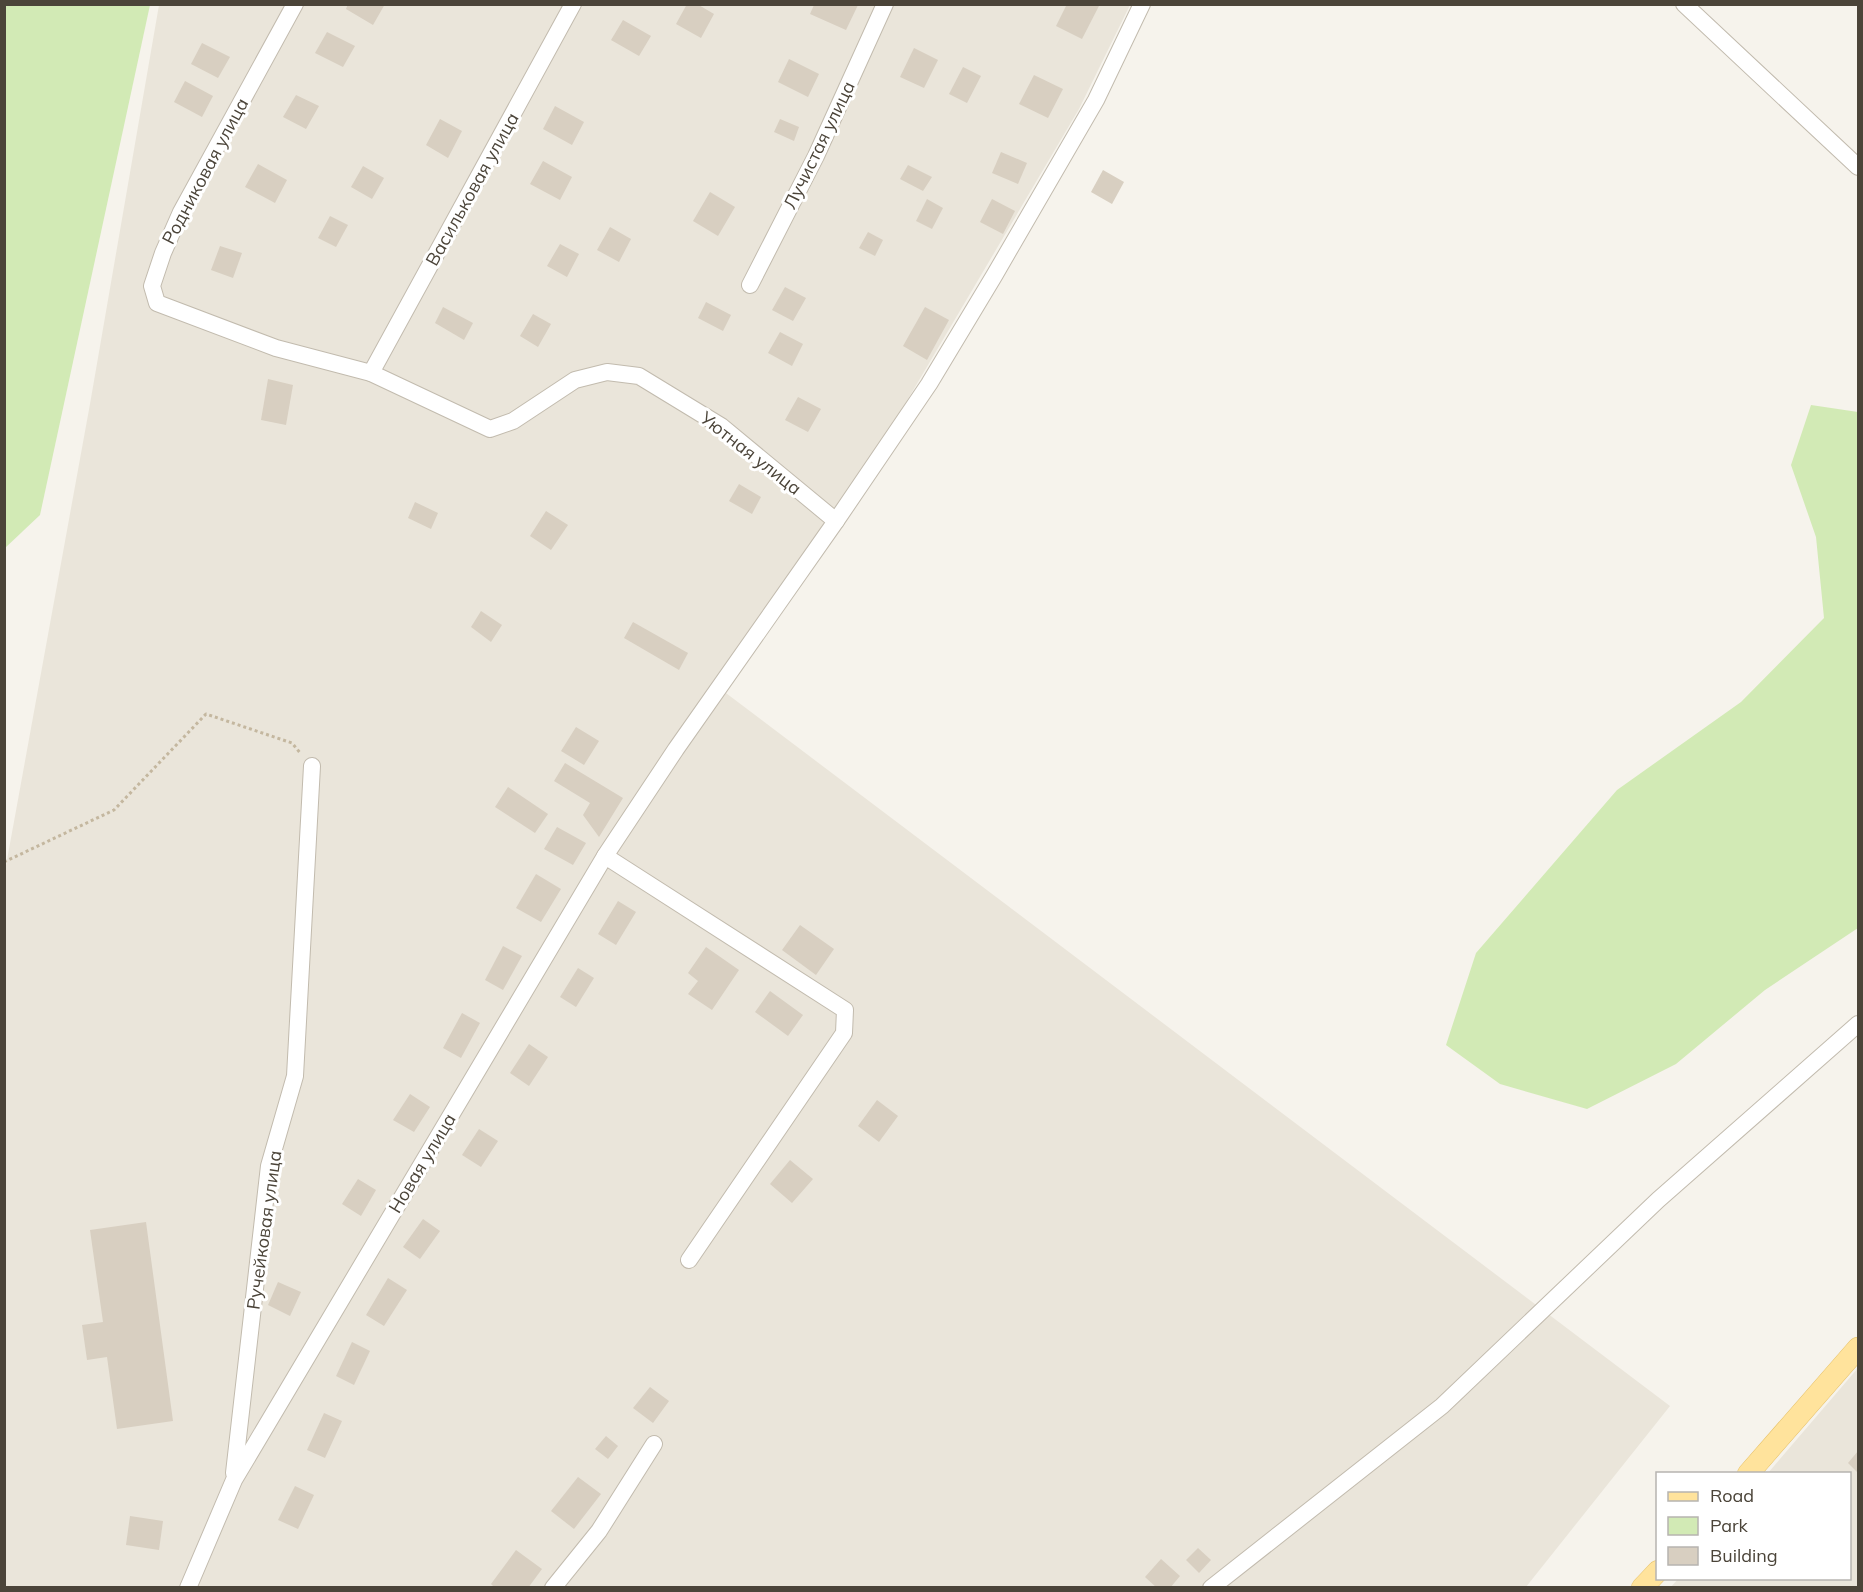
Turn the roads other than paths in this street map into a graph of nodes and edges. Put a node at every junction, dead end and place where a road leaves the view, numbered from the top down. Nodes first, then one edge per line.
1 (295, 4) edge
2 (573, 4) edge
3 (885, 4) edge
4 (1142, 4) edge
5 (1684, 4) edge
6 (1858, 166) edge
7 (750, 285) dead end
8 (370, 373) junction
9 (836, 521) junction
10 (312, 766) road end
11 (605, 856) junction
12 (1858, 1024) edge
13 (689, 1260) dead end
14 (1858, 1347) edge
15 (654, 1444) dead end
16 (1749, 1472) edge
17 (234, 1480) junction
18 (1656, 1573) edge
19 (188, 1587) edge
20 (553, 1587) edge
21 (1211, 1587) edge
22 (1642, 1587) edge

1 - 8 street, Родниковая улица
2 - 8 street, Васильковая улица
3 - 7 street, Лучистая улица
4 - 9 street, Новая улица
5 - 6 street
8 - 9 street, Уютная улица
9 - 11 street, Новая улица
10 - 17 street, Ручейковая улица
11 - 13 street
11 - 17 street, Новая улица
12 - 21 street
14 - 16 main road
15 - 20 street
17 - 19 street, Новая улица
18 - 22 main road

